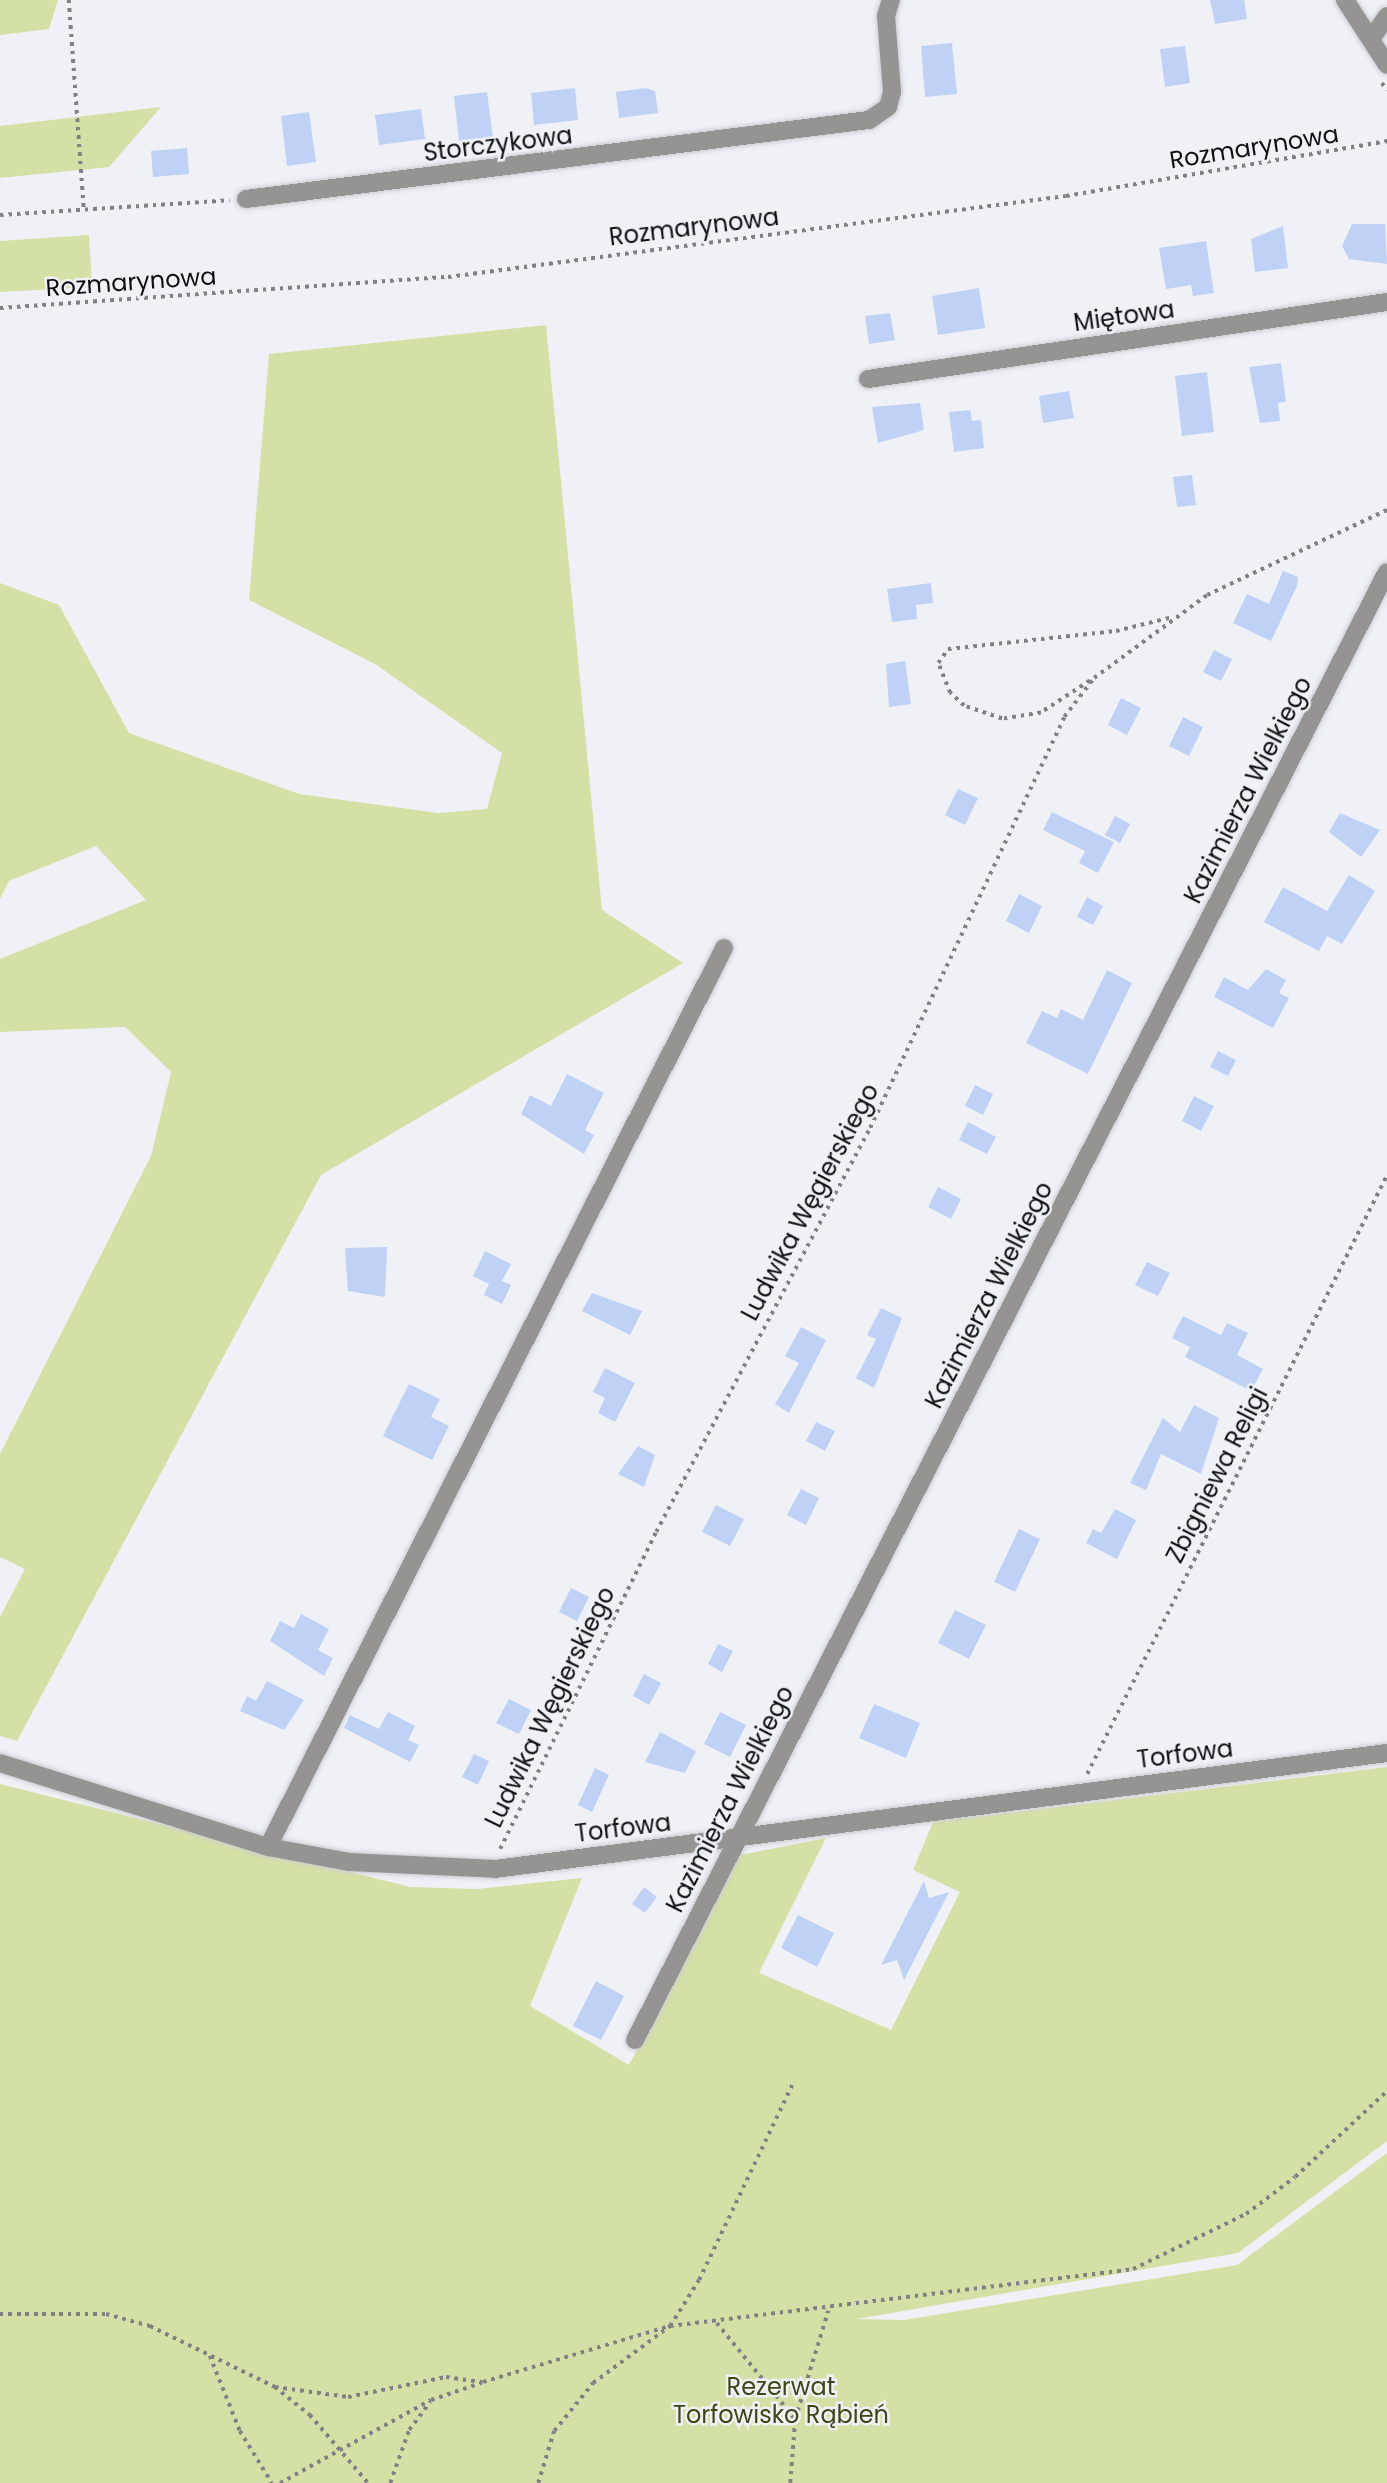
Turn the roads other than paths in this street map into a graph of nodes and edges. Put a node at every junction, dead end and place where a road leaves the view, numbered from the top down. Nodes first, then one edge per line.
1 (891, 0) edge
2 (1345, 0) edge
3 (1387, 16) edge
4 (1371, 39) junction
5 (1387, 65) edge
6 (246, 199) road end
7 (1387, 302) edge
8 (868, 379) dead end
9 (1387, 572) edge
10 (724, 948) dead end
11 (1387, 1754) edge
12 (0, 1763) edge
13 (738, 1838) junction
14 (268, 1847) junction
15 (635, 2040) dead end

1 - 6 street, Storczykowa
2 - 4 street
3 - 4 street
4 - 5 street
7 - 8 street, Miętowa
9 - 13 street, Kazimierza Wielkiego
10 - 14 street
11 - 13 street, Torfowa
12 - 14 street, Torfowa
13 - 14 street, Torfowa
13 - 15 street, Kazimierza Wielkiego

